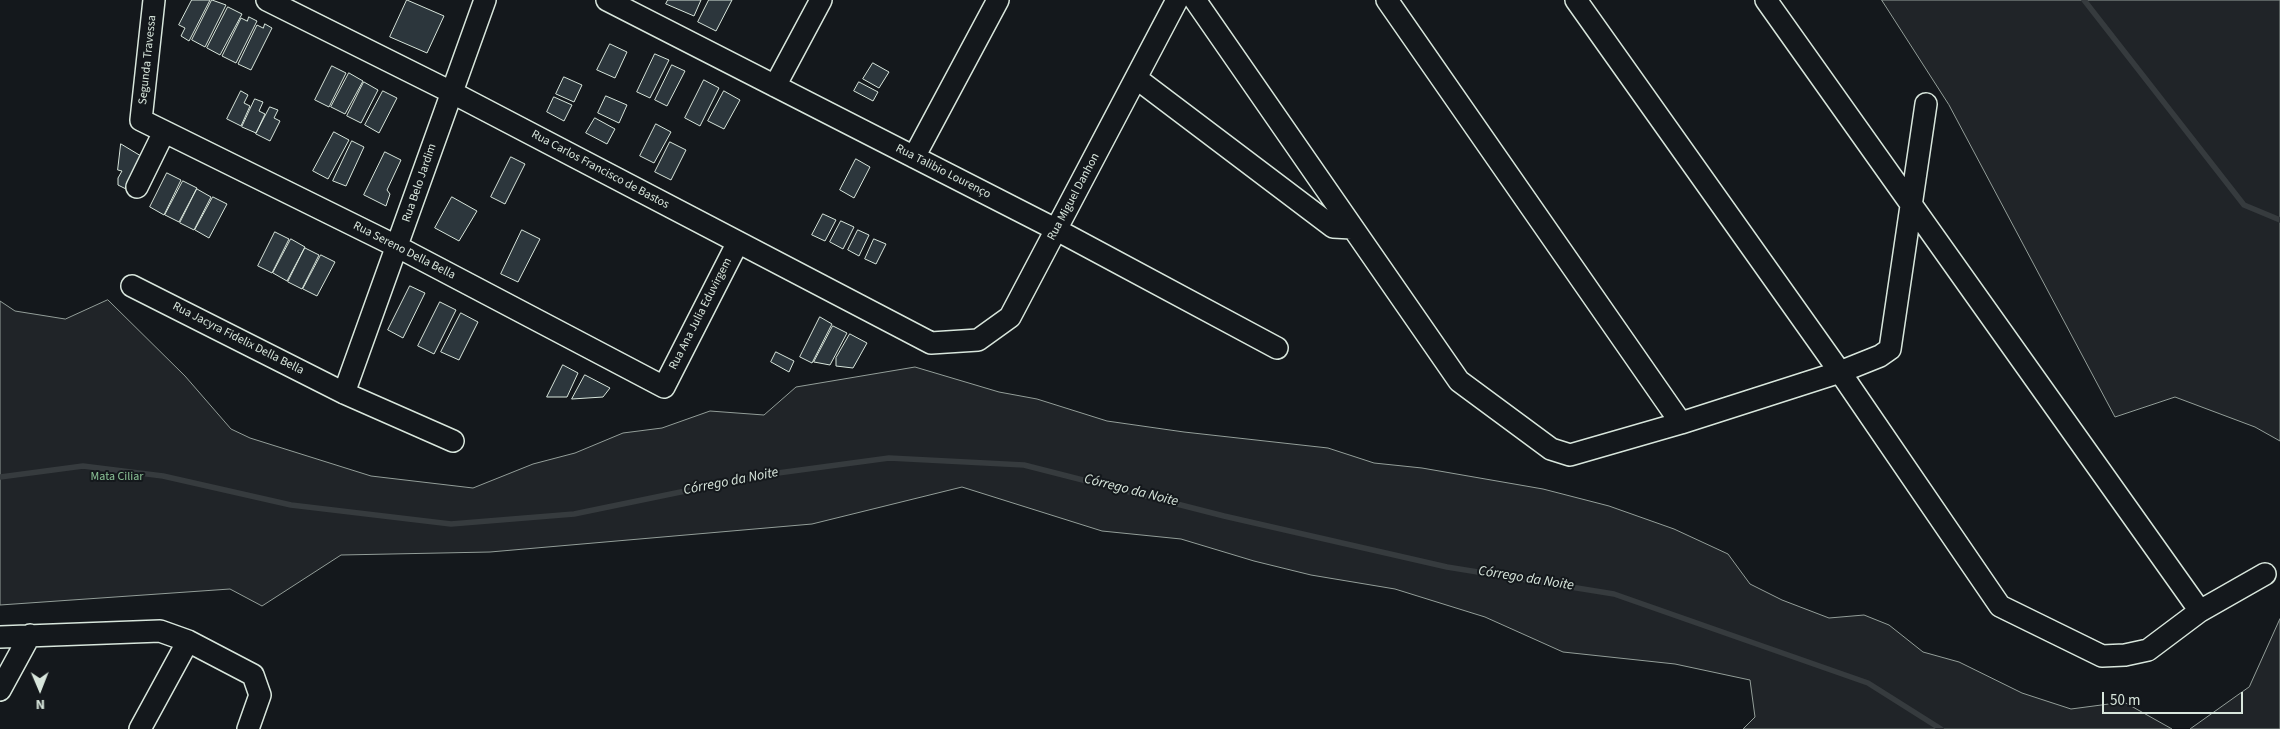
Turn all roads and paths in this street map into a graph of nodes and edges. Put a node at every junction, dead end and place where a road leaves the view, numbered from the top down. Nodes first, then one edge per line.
1 (154, 0) edge
2 (266, 0) edge
3 (485, 0) edge
4 (607, 0) edge
5 (821, 0) edge
6 (998, 0) edge
7 (1177, 0) edge
8 (1195, 0) edge
9 (1387, 0) edge
10 (1576, 0) edge
11 (1766, 0) edge
12 (640, 8) edge
13 (1136, 78) junction
14 (775, 86) junction
15 (451, 92) junction
16 (1926, 104) dead end
17 (141, 120) joint
18 (164, 132) junction
19 (914, 157) junction
20 (137, 187) dead end
21 (1911, 206) junction
22 (1352, 228) junction
23 (1057, 230) junction
24 (738, 242) junction
25 (398, 248) junction
26 (132, 286) dead end
27 (931, 343) joint
28 (1277, 348) dead end
29 (1840, 372) junction
30 (664, 387) joint
31 (344, 393) junction
32 (1681, 423) junction
33 (453, 441) dead end
34 (2265, 574) dead end
35 (2200, 611) junction
36 (30, 635) junction
37 (0, 637) edge
38 (188, 641) junction
39 (0, 690) edge
40 (140, 729) edge
41 (248, 729) edge

1 - 17 street, Segunda Travessa
2 - 15 street, Rua Carlos Francisco de Bastos
3 - 15 street, Rua Belo Jardim
4 - 12 street, Rua Talibio Lourenço
5 - 14 street
6 - 19 street
7 - 13 street, Rua Miguel Danhon
8 - 22 street
9 - 32 street
10 - 29 street
11 - 21 street
12 - 14 street, Rua Talibio Lourenço
13 - 22 street
13 - 23 street, Rua Miguel Danhon
14 - 19 street, Rua Talibio Lourenço
15 - 24 street, Rua Carlos Francisco de Bastos
15 - 25 street, Rua Belo Jardim
16 - 21 street
17 - 18 street, Rua Sereno Della Bella
18 - 20 street
18 - 25 street, Rua Sereno Della Bella
19 - 23 street, Rua Talibio Lourenço
21 - 29 street
21 - 35 street
22 - 32 street
23 - 27 street, Rua Miguel Danhon
23 - 28 street, Rua Talibio Lourenço
24 - 27 street, Rua Carlos Francisco de Bastos
24 - 30 street, Rua Ana Julia Eduvirgem
25 - 30 street, Rua Sereno Della Bella
25 - 31 street, Rua Belo Jardim
26 - 31 street, Rua Jacyra Fidelix Della Bella
29 - 32 street
29 - 35 street
31 - 33 street, Rua Jacyra Fidelix Della Bella
34 - 35 street
36 - 37 street
36 - 38 street
36 - 39 street
38 - 40 street
38 - 41 street

